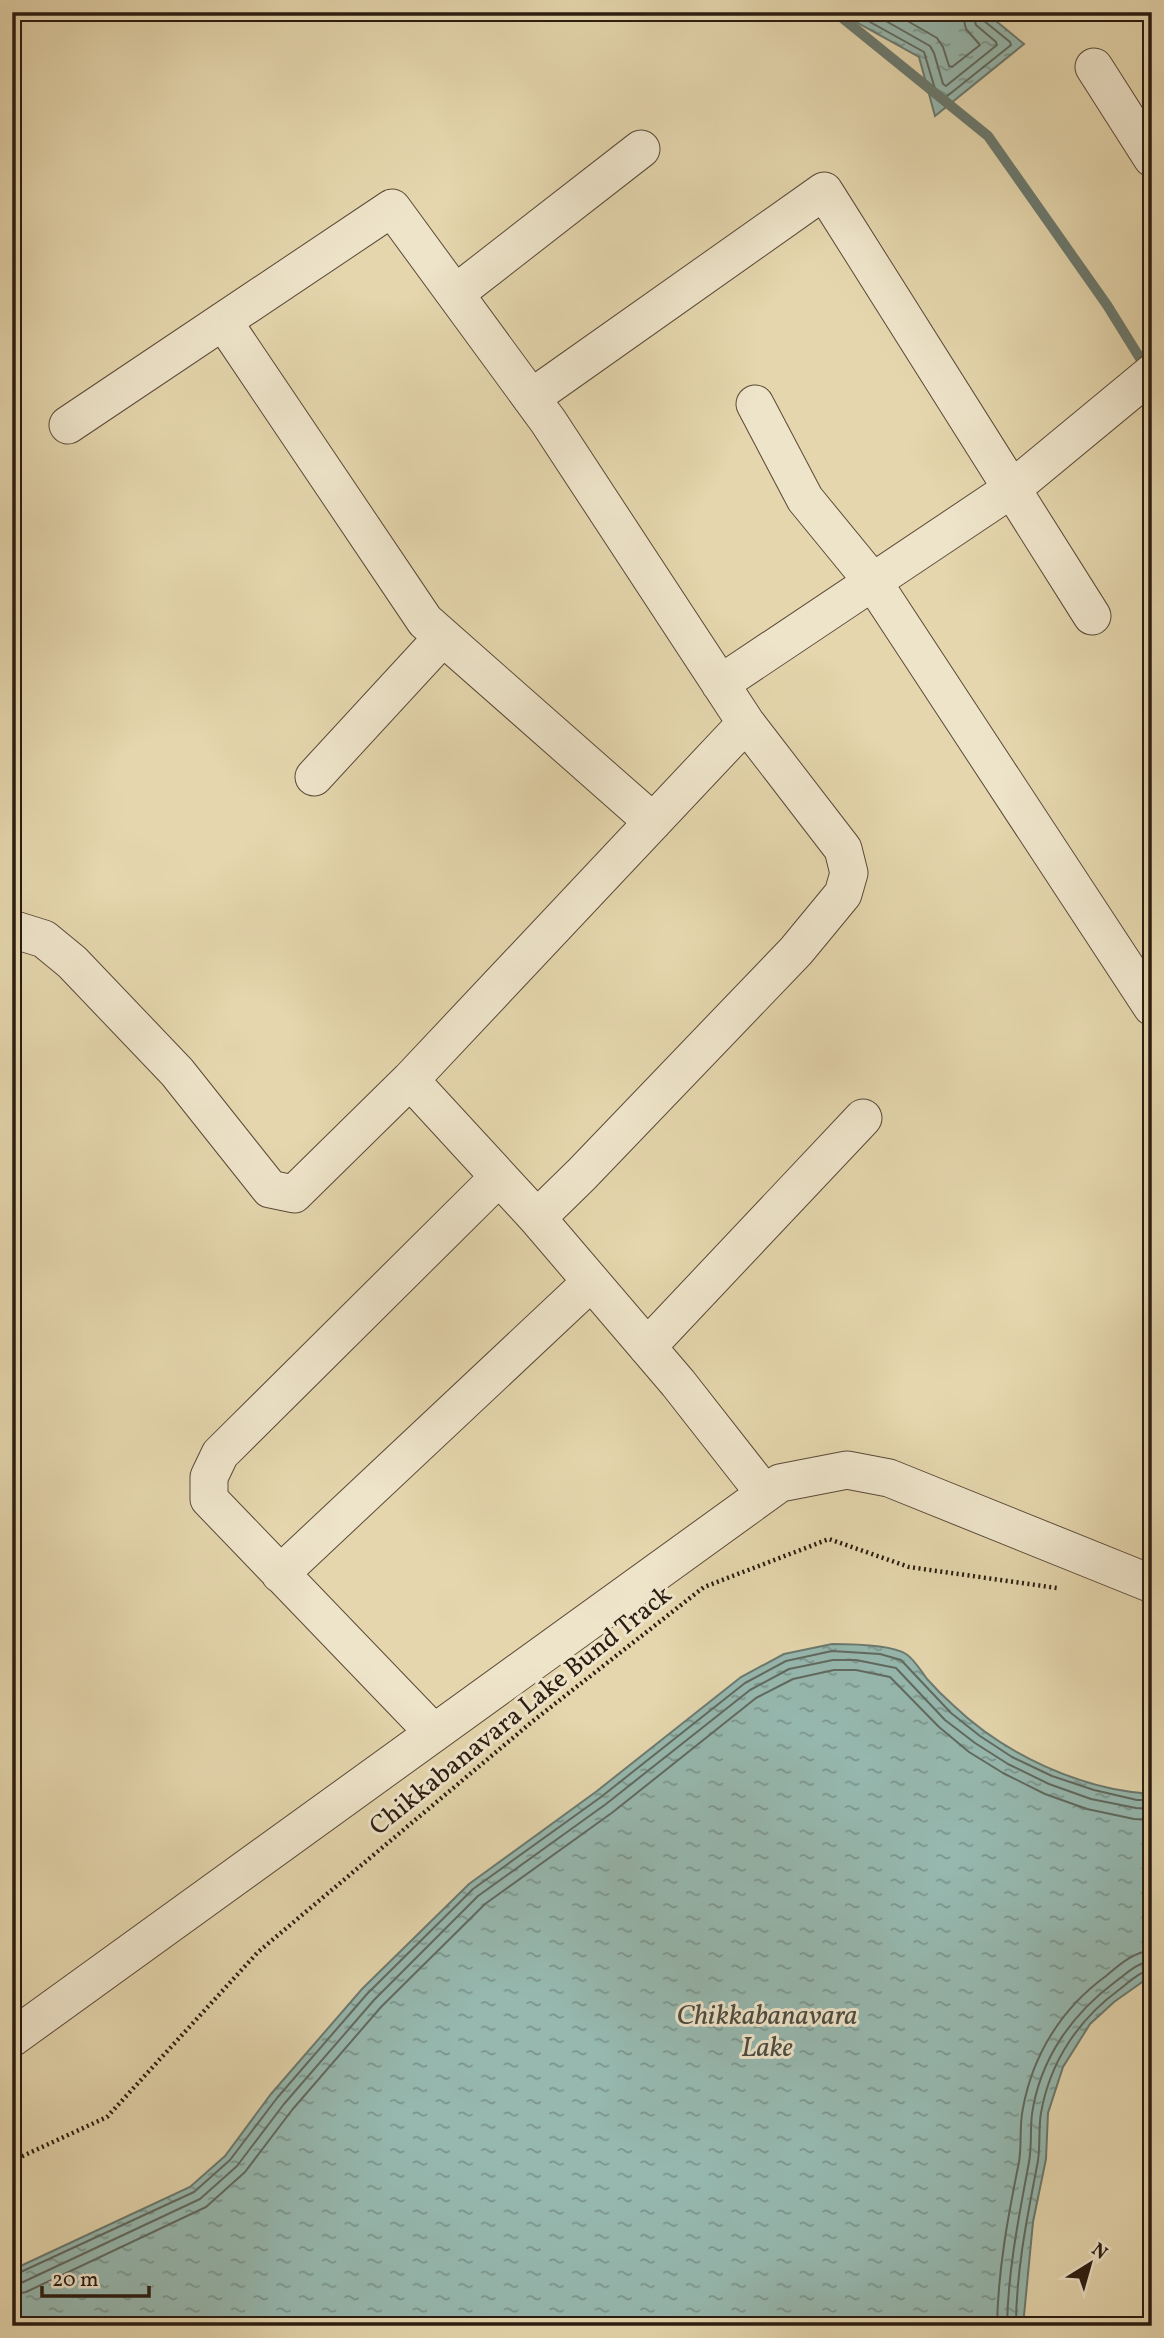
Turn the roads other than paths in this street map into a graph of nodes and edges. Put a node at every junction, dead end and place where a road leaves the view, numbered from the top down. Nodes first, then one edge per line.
1 (1094, 67) dead end
2 (641, 149) dead end
3 (1152, 158) edge
4 (456, 293) junction
5 (223, 321) junction
6 (1152, 373) edge
7 (531, 398) junction
8 (755, 404) dead end
9 (68, 425) dead end
10 (1013, 488) junction
11 (873, 582) junction
12 (1092, 616) dead end
13 (443, 637) junction
14 (720, 684) junction
15 (746, 723) junction
16 (314, 777) dead end
17 (653, 822) junction
18 (12, 929) edge
19 (1152, 1007) edge
20 (410, 1080) junction
21 (863, 1118) dead end
22 (499, 1177) junction
23 (537, 1218) junction
24 (591, 1282) junction
25 (647, 1347) junction
26 (765, 1494) junction
27 (280, 1574) junction
28 (1152, 1584) edge
29 (433, 1733) junction
30 (12, 2038) edge

1 - 3 street
2 - 4 street
4 - 5 street
4 - 7 street
5 - 9 street
5 - 13 street
6 - 10 street
7 - 10 street
7 - 14 street
8 - 11 street
10 - 11 street
10 - 12 street
11 - 14 street
11 - 19 street
13 - 16 street
13 - 17 street
14 - 15 street
15 - 17 street
15 - 23 street
17 - 20 street
18 - 20 street
20 - 22 street
21 - 25 street
22 - 23 street
22 - 27 street
23 - 24 street
24 - 25 street
24 - 27 street
25 - 26 street
26 - 28 street
26 - 29 street
27 - 29 street
29 - 30 street

